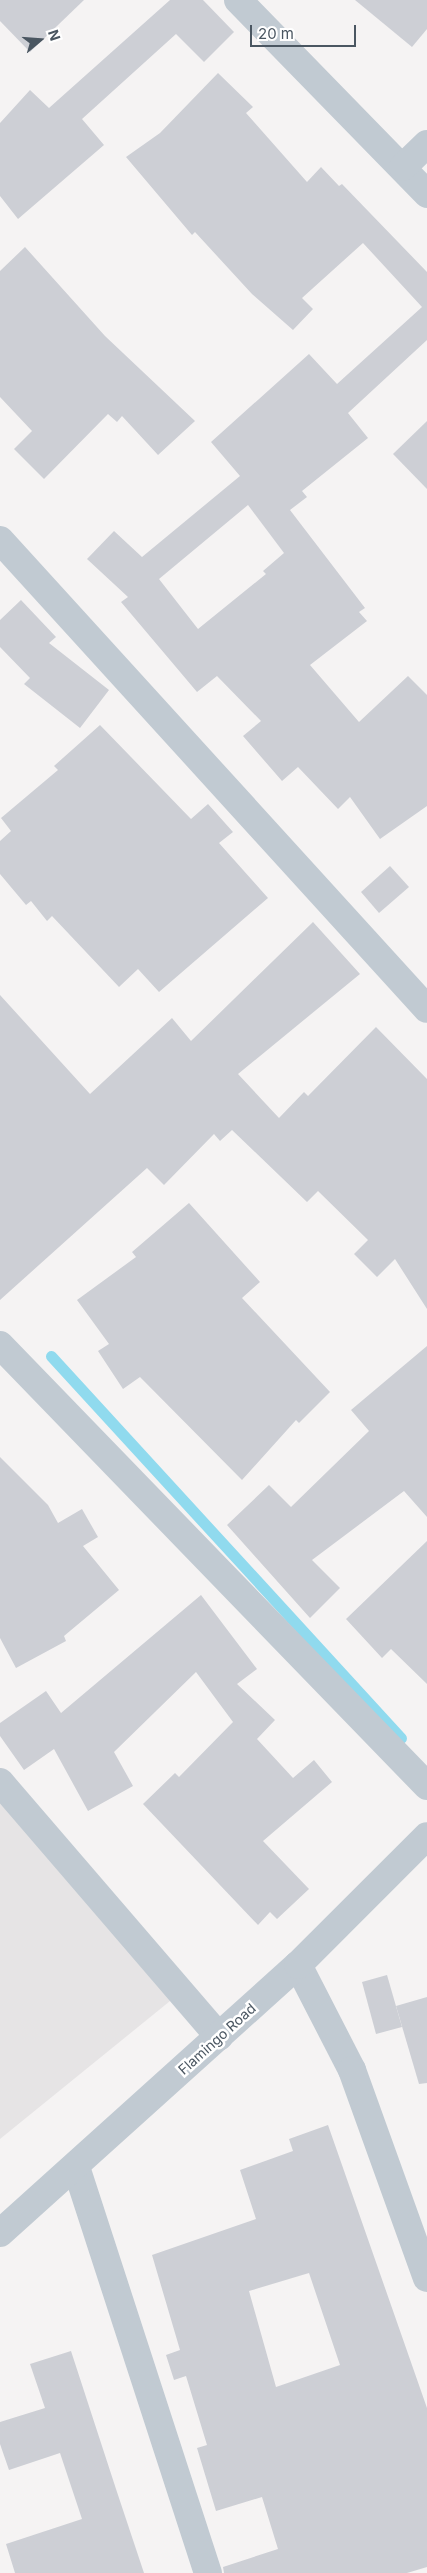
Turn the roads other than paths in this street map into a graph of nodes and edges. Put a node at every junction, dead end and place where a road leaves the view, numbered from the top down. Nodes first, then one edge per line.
1 (238, 0) edge
2 (427, 144) edge
3 (403, 168) junction
4 (427, 194) edge
5 (0, 540) edge
6 (427, 1009) edge
7 (0, 1345) edge
8 (0, 1782) edge
9 (427, 1786) edge
10 (427, 1836) edge
11 (298, 1965) junction
12 (219, 2037) junction
13 (76, 2167) junction
14 (0, 2233) edge
15 (427, 2278) edge
16 (208, 2573) edge

1 - 3 street
2 - 3 street
3 - 4 street
5 - 6 street
7 - 9 street
8 - 12 street
10 - 11 street, Flamingo Road
11 - 12 street, Flamingo Road
11 - 15 street
12 - 13 street, Flamingo Road
13 - 14 street, Flamingo Road
13 - 16 street

